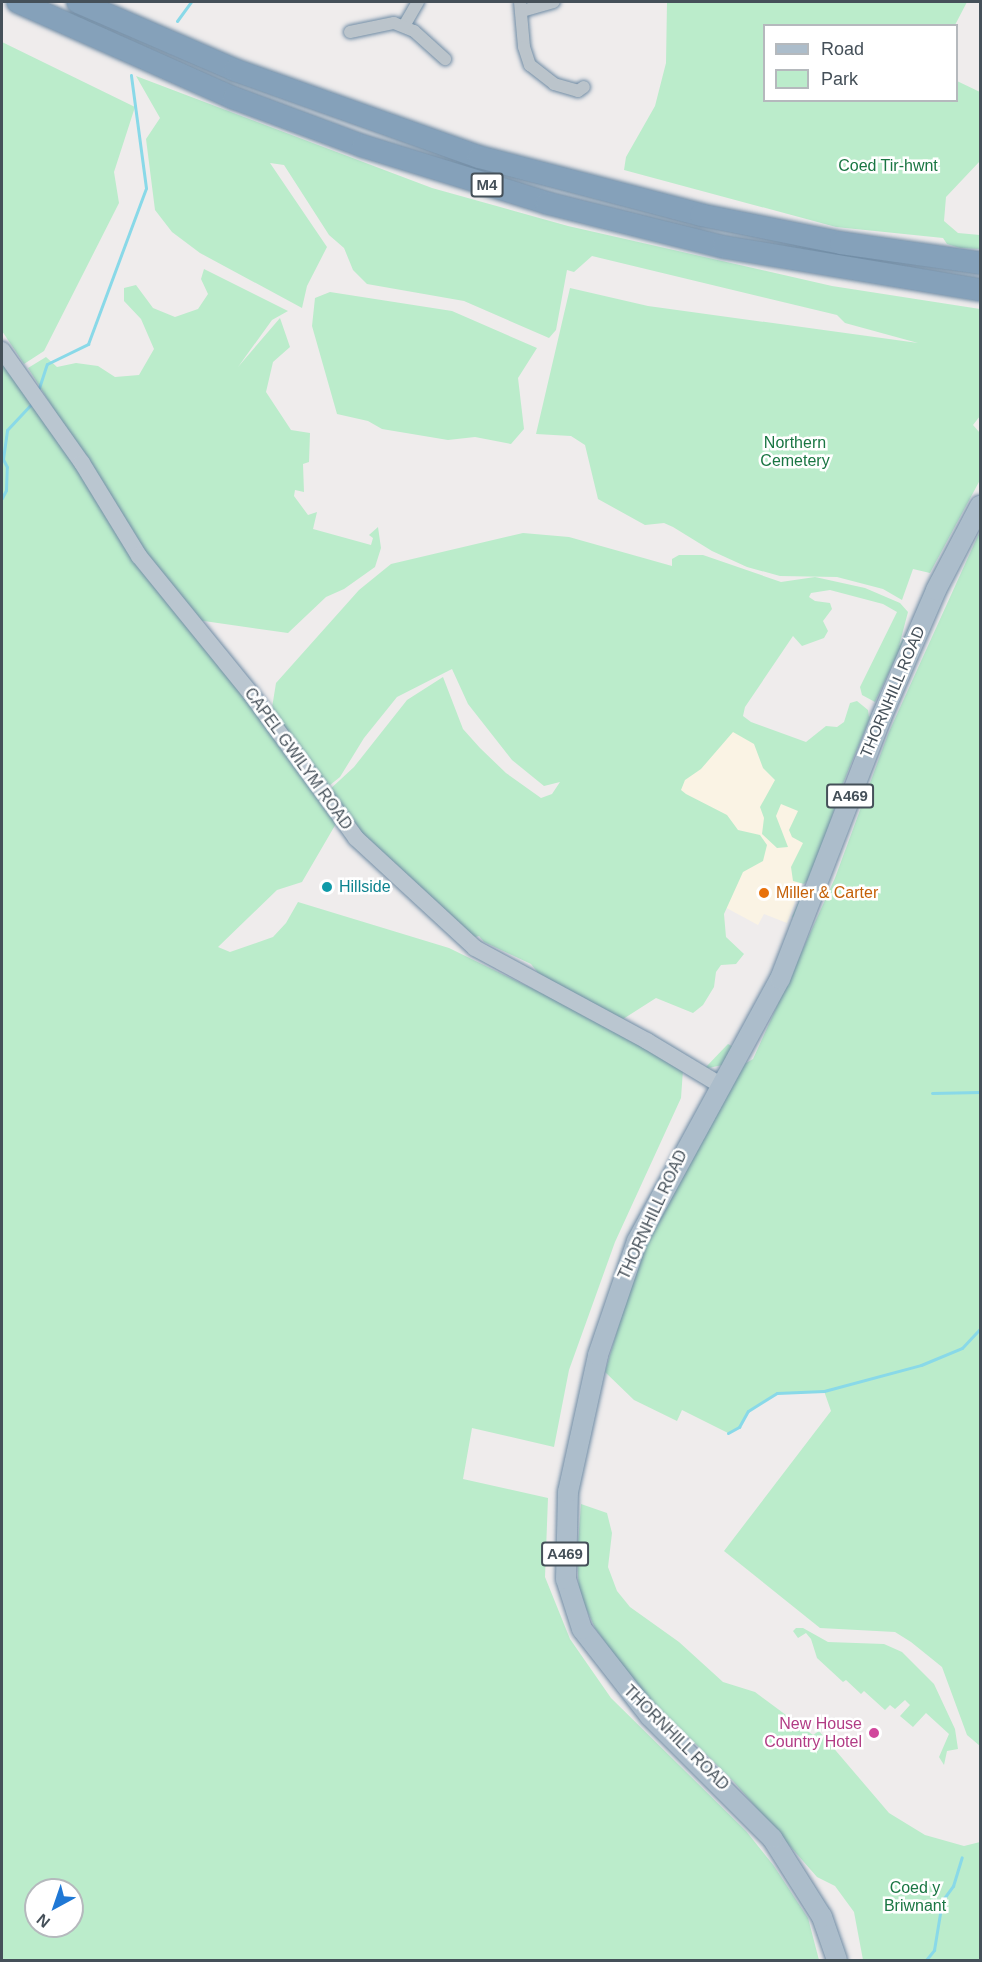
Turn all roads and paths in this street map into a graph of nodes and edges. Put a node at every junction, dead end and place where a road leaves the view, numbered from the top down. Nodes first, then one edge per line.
1 (18, 2) edge
2 (78, 2) edge
3 (418, 2) edge
4 (554, 2) edge
5 (521, 6) edge
6 (404, 26) junction
7 (350, 32) dead end
8 (445, 59) dead end
9 (584, 87) dead end
10 (981, 263) edge
11 (981, 290) edge
12 (2, 350) edge
13 (981, 506) edge
14 (722, 1086) junction
15 (837, 1960) edge

1 - 11 highway, M4
2 - 10 highway, M4
3 - 6 street
4 - 5 street
5 - 9 street
6 - 7 street
6 - 8 street
12 - 14 street, CAPEL GWILYM ROAD
13 - 14 main road, THORNHILL ROAD / A469
14 - 15 main road, THORNHILL ROAD / A469

